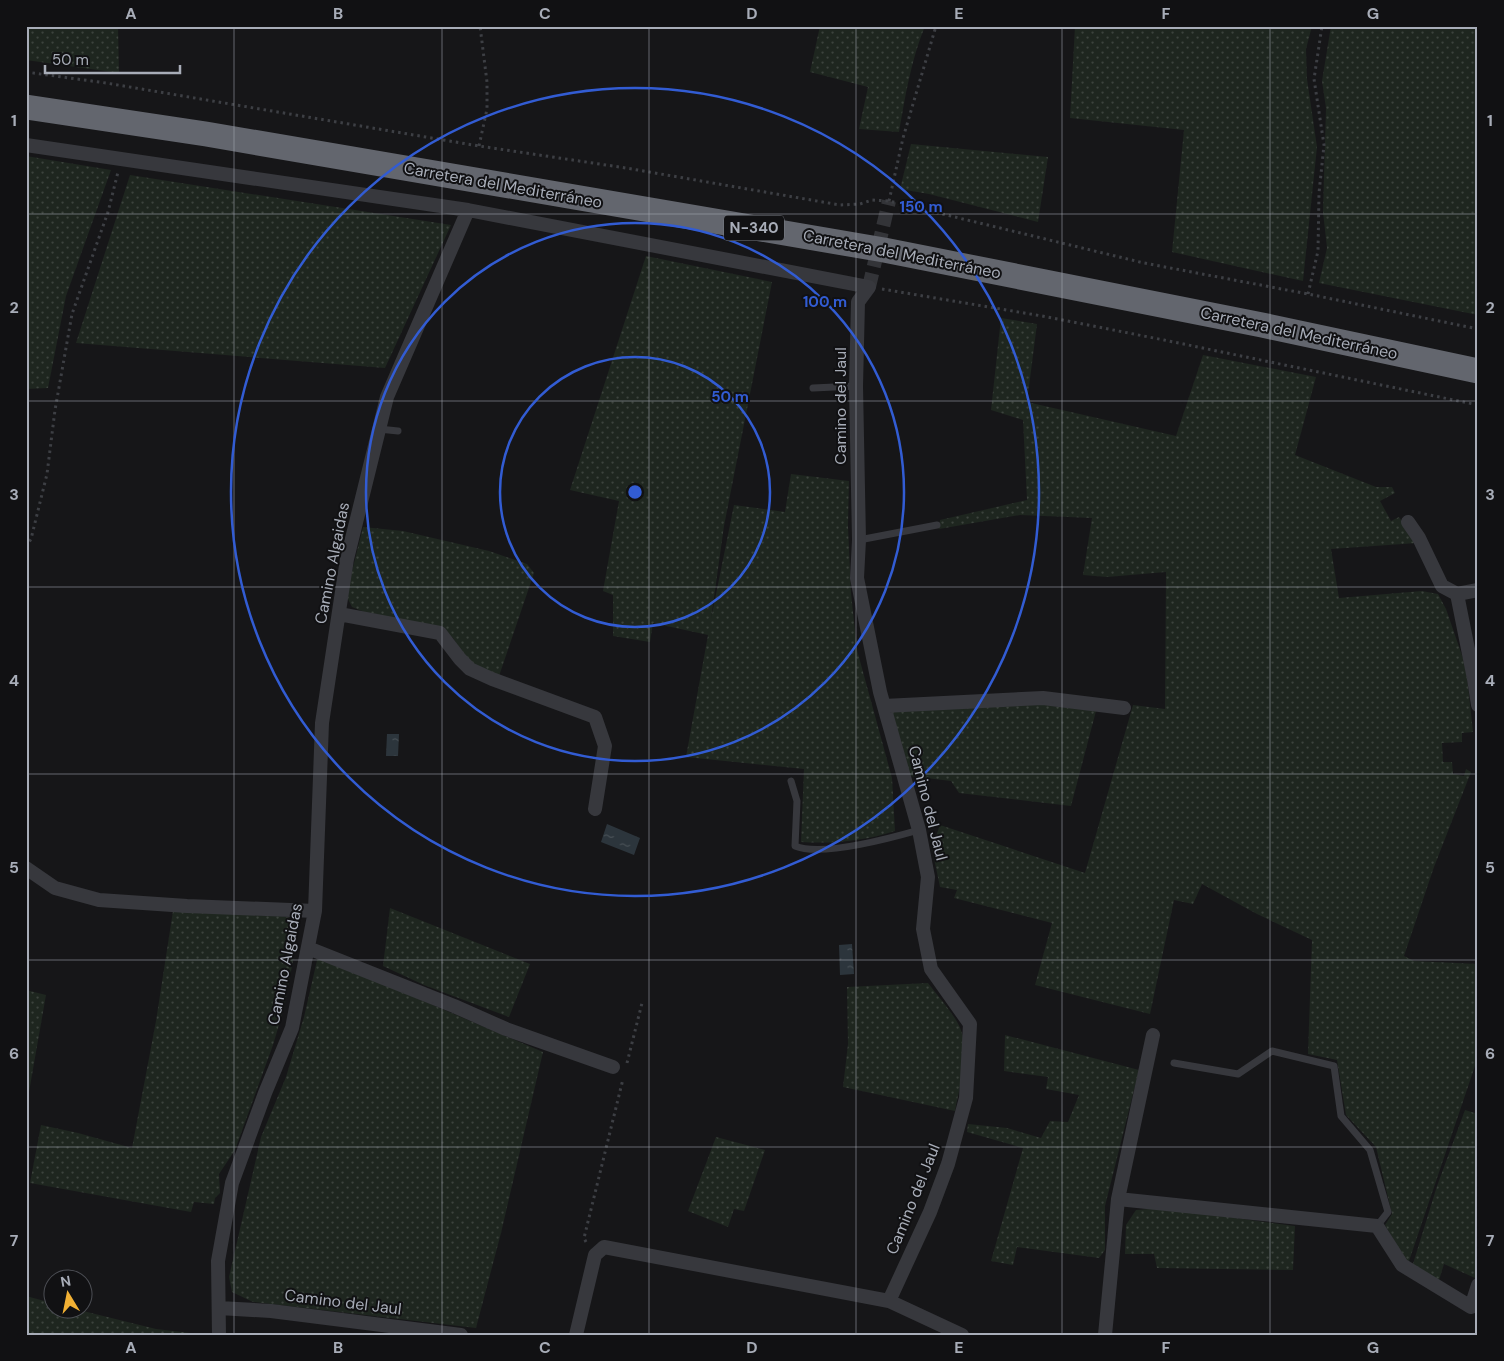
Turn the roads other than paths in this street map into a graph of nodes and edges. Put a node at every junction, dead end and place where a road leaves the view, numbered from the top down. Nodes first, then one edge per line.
1 (26, 107) edge
2 (26, 145) edge
3 (468, 210) junction
4 (1478, 371) edge
5 (856, 386) junction
6 (813, 388) dead end
7 (379, 429) junction
8 (398, 431) dead end
9 (1408, 522) dead end
10 (937, 525) dead end
11 (859, 540) junction
12 (1478, 590) edge
13 (1456, 594) junction
14 (339, 614) junction
15 (884, 706) junction
16 (1478, 706) edge
17 (1124, 708) dead end
18 (791, 781) dead end
19 (595, 810) dead end
20 (919, 830) junction
21 (26, 868) edge
22 (315, 911) junction
23 (308, 948) junction
24 (1153, 1035) dead end
25 (1174, 1063) dead end
26 (619, 1068) road end
27 (1118, 1199) junction
28 (1377, 1226) junction
29 (1478, 1285) edge
30 (889, 1301) junction
31 (219, 1308) junction
32 (219, 1335) edge
33 (461, 1335) edge
34 (576, 1335) edge
35 (962, 1335) edge
36 (1105, 1335) edge

1 - 4 highway, Carretera del Mediterráneo / N-340
2 - 3 street
3 - 5 street, Camino del Jaul
3 - 7 street, Camino Algaidas
5 - 6 lane
5 - 11 street, Camino del Jaul
7 - 8 lane
7 - 14 street, Camino Algaidas
9 - 13 street
10 - 11 lane
11 - 15 street, Camino del Jaul
12 - 13 street
13 - 16 street
14 - 19 street
14 - 22 street, Camino Algaidas
15 - 17 street
15 - 20 street, Camino del Jaul
18 - 20 lane
20 - 30 street, Camino del Jaul
21 - 22 street
22 - 23 street, Camino Algaidas
23 - 26 street
23 - 31 street, Camino Algaidas
24 - 27 street
25 - 28 lane
27 - 28 street
27 - 36 street
28 - 29 street
30 - 34 street
30 - 35 street
31 - 32 street, Camino Algaidas
31 - 33 street, Camino del Jaul

